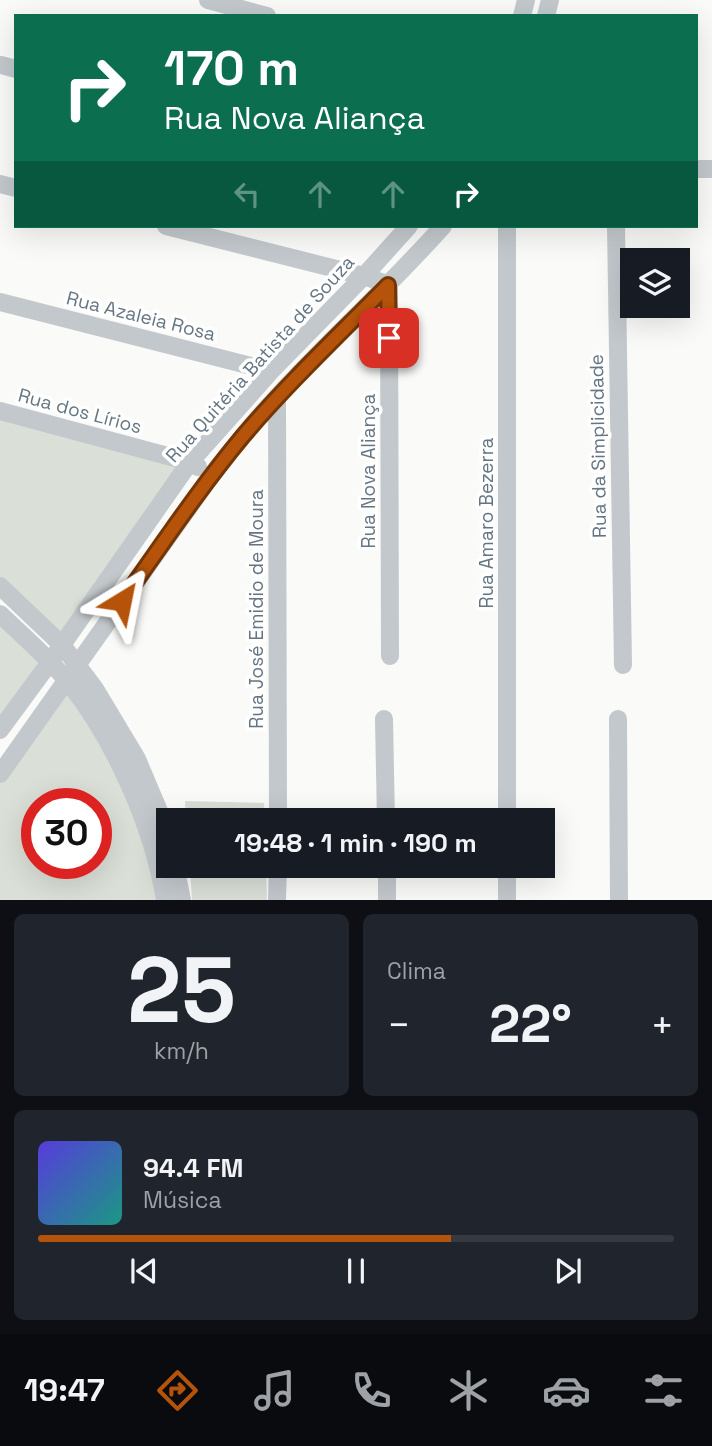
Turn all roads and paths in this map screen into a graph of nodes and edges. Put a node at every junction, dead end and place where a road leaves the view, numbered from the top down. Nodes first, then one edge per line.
1 (208, 0) edge
2 (260, 14) edge
3 (174, 228) edge
4 (407, 228) edge
5 (441, 228) edge
6 (507, 228) edge
7 (616, 228) edge
8 (364, 276) junction
9 (388, 285) junction
10 (0, 302) edge
11 (271, 371) junction
12 (277, 397) junction
13 (0, 411) edge
14 (190, 462) junction
15 (211, 476) junction
16 (0, 586) edge
17 (0, 614) edge
18 (62, 645) junction
19 (390, 656) dead end
20 (50, 662) junction
21 (77, 664) junction
22 (623, 665) dead end
23 (67, 681) junction
24 (384, 719) dead end
25 (618, 719) dead end
26 (0, 730) edge
27 (0, 774) edge
28 (158, 808) edge
29 (278, 808) edge
30 (386, 808) edge
31 (507, 808) edge
32 (177, 878) edge
33 (278, 878) edge
34 (387, 878) edge
35 (507, 878) edge
36 (165, 900) edge
37 (182, 900) edge
38 (277, 900) edge
39 (387, 900) edge
40 (507, 900) edge
41 (619, 900) edge

1 - 2 street
3 - 8 street
4 - 8 street, Rua Quitéria Batista de Souza
5 - 9 street, Rua Quitéria Batista de Souza
6 - 31 street, Rua Amaro Bezerra
7 - 22 street, Rua da Simplicidade
8 - 9 street
8 - 11 street, Rua Quitéria Batista de Souza
9 - 12 street, Rua Quitéria Batista de Souza
9 - 19 street, Rua Nova Aliança
10 - 11 street, Rua Azaleia Rosa
11 - 14 street, Rua Quitéria Batista de Souza
12 - 15 street, Rua Quitéria Batista de Souza
12 - 29 street, Rua José Emidio de Moura
13 - 14 street, Rua dos Lírios
14 - 15 street, Rua dos Lírios
14 - 18 street, Rua Quitéria Batista de Souza
15 - 21 street, Rua Quitéria Batista de Souza
16 - 18 street
17 - 20 street
18 - 20 street, Rua Quitéria Batista de Souza
18 - 21 street
20 - 23 street
20 - 26 street, Rua Quitéria Batista de Souza
21 - 23 street, Rua Quitéria Batista de Souza
21 - 28 street
23 - 27 street, Rua Quitéria Batista de Souza
23 - 36 street
24 - 30 street
25 - 41 street
32 - 37 street
33 - 38 street
34 - 39 street
35 - 40 street

